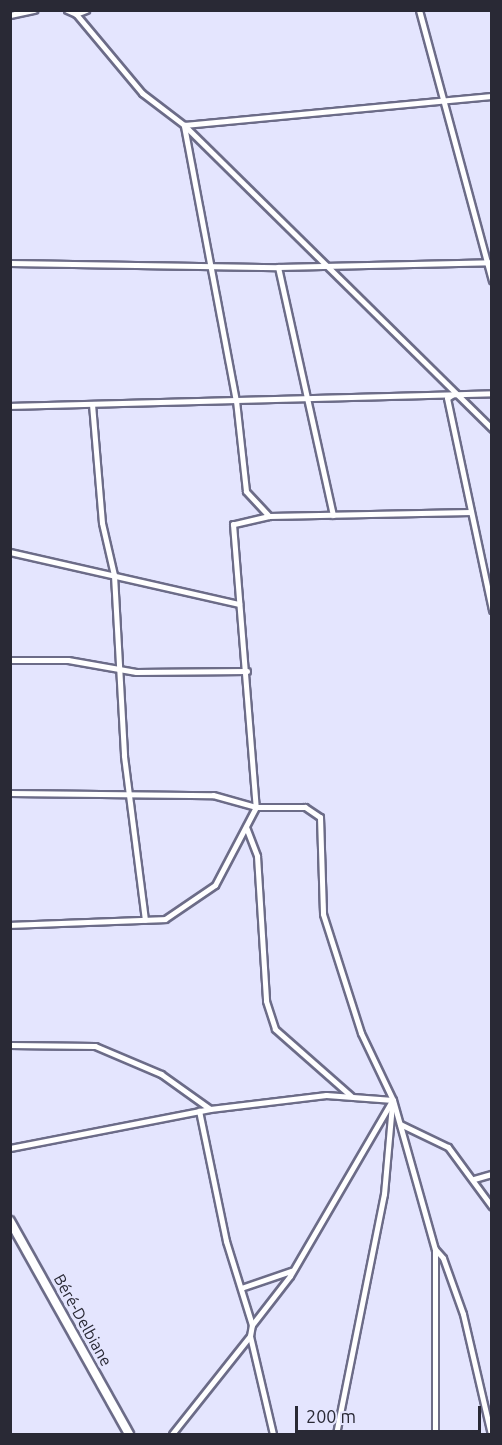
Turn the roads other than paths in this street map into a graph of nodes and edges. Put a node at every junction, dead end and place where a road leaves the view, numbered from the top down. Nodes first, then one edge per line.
1 (34, 10) edge
2 (67, 10) edge
3 (86, 10) edge
4 (419, 10) edge
5 (76, 14) junction
6 (10, 15) edge
7 (492, 96) edge
8 (445, 99) junction
9 (184, 125) junction
10 (489, 262) edge
11 (10, 263) edge
12 (211, 265) junction
13 (326, 266) junction
14 (278, 267) junction
15 (492, 280) edge
16 (457, 392) junction
17 (492, 393) edge
18 (309, 398) junction
19 (236, 401) junction
20 (92, 405) junction
21 (10, 406) edge
22 (492, 429) edge
23 (471, 512) junction
24 (333, 515) junction
25 (269, 516) junction
26 (10, 552) edge
27 (114, 575) junction
28 (239, 604) junction
29 (492, 610) edge
30 (10, 660) edge
31 (117, 669) junction
32 (247, 671) junction
33 (10, 793) edge
34 (128, 796) junction
35 (256, 807) junction
36 (246, 827) junction
37 (145, 920) junction
38 (10, 925) edge
39 (10, 1045) edge
40 (352, 1097) junction
41 (393, 1100) junction
42 (210, 1109) junction
43 (199, 1111) junction
44 (400, 1124) junction
45 (10, 1148) edge
46 (492, 1174) edge
47 (474, 1179) junction
48 (492, 1207) edge
49 (10, 1221) edge
50 (435, 1249) junction
51 (291, 1270) junction
52 (241, 1288) junction
53 (252, 1325) junction
54 (250, 1336) junction
55 (129, 1434) edge
56 (172, 1434) edge
57 (273, 1434) edge
58 (336, 1434) edge
59 (435, 1434) edge
60 (491, 1434) edge

1 - 6 street
2 - 5 street
3 - 5 street
4 - 8 street
5 - 9 street
7 - 8 street
8 - 9 street
8 - 10 street
9 - 12 street
9 - 13 street
10 - 13 street
10 - 15 street
11 - 12 street
12 - 14 street
12 - 19 street
13 - 14 street
13 - 16 street
14 - 18 street
16 - 17 street
16 - 18 street
16 - 22 street
16 - 23 street
18 - 19 street
18 - 24 street
19 - 20 street
19 - 25 street
20 - 21 street
20 - 27 street
23 - 24 street
23 - 29 street
24 - 25 street
25 - 28 street
26 - 27 street
27 - 28 street
27 - 31 street
28 - 32 street
30 - 31 street
31 - 32 street
31 - 34 street
32 - 35 street
33 - 34 street
34 - 35 street
34 - 37 street
35 - 36 street
35 - 41 street
36 - 37 street
36 - 40 street
37 - 38 street
39 - 42 street
40 - 41 street
40 - 42 street
41 - 44 street
41 - 51 street
41 - 58 street
42 - 43 street
43 - 45 street
43 - 52 street
44 - 47 street
44 - 50 street
46 - 47 street
47 - 48 street
49 - 55 street, Béré-Delbiane
50 - 59 street
50 - 60 street
51 - 52 street
51 - 53 street
52 - 53 street
53 - 54 street
54 - 56 street
54 - 57 street

